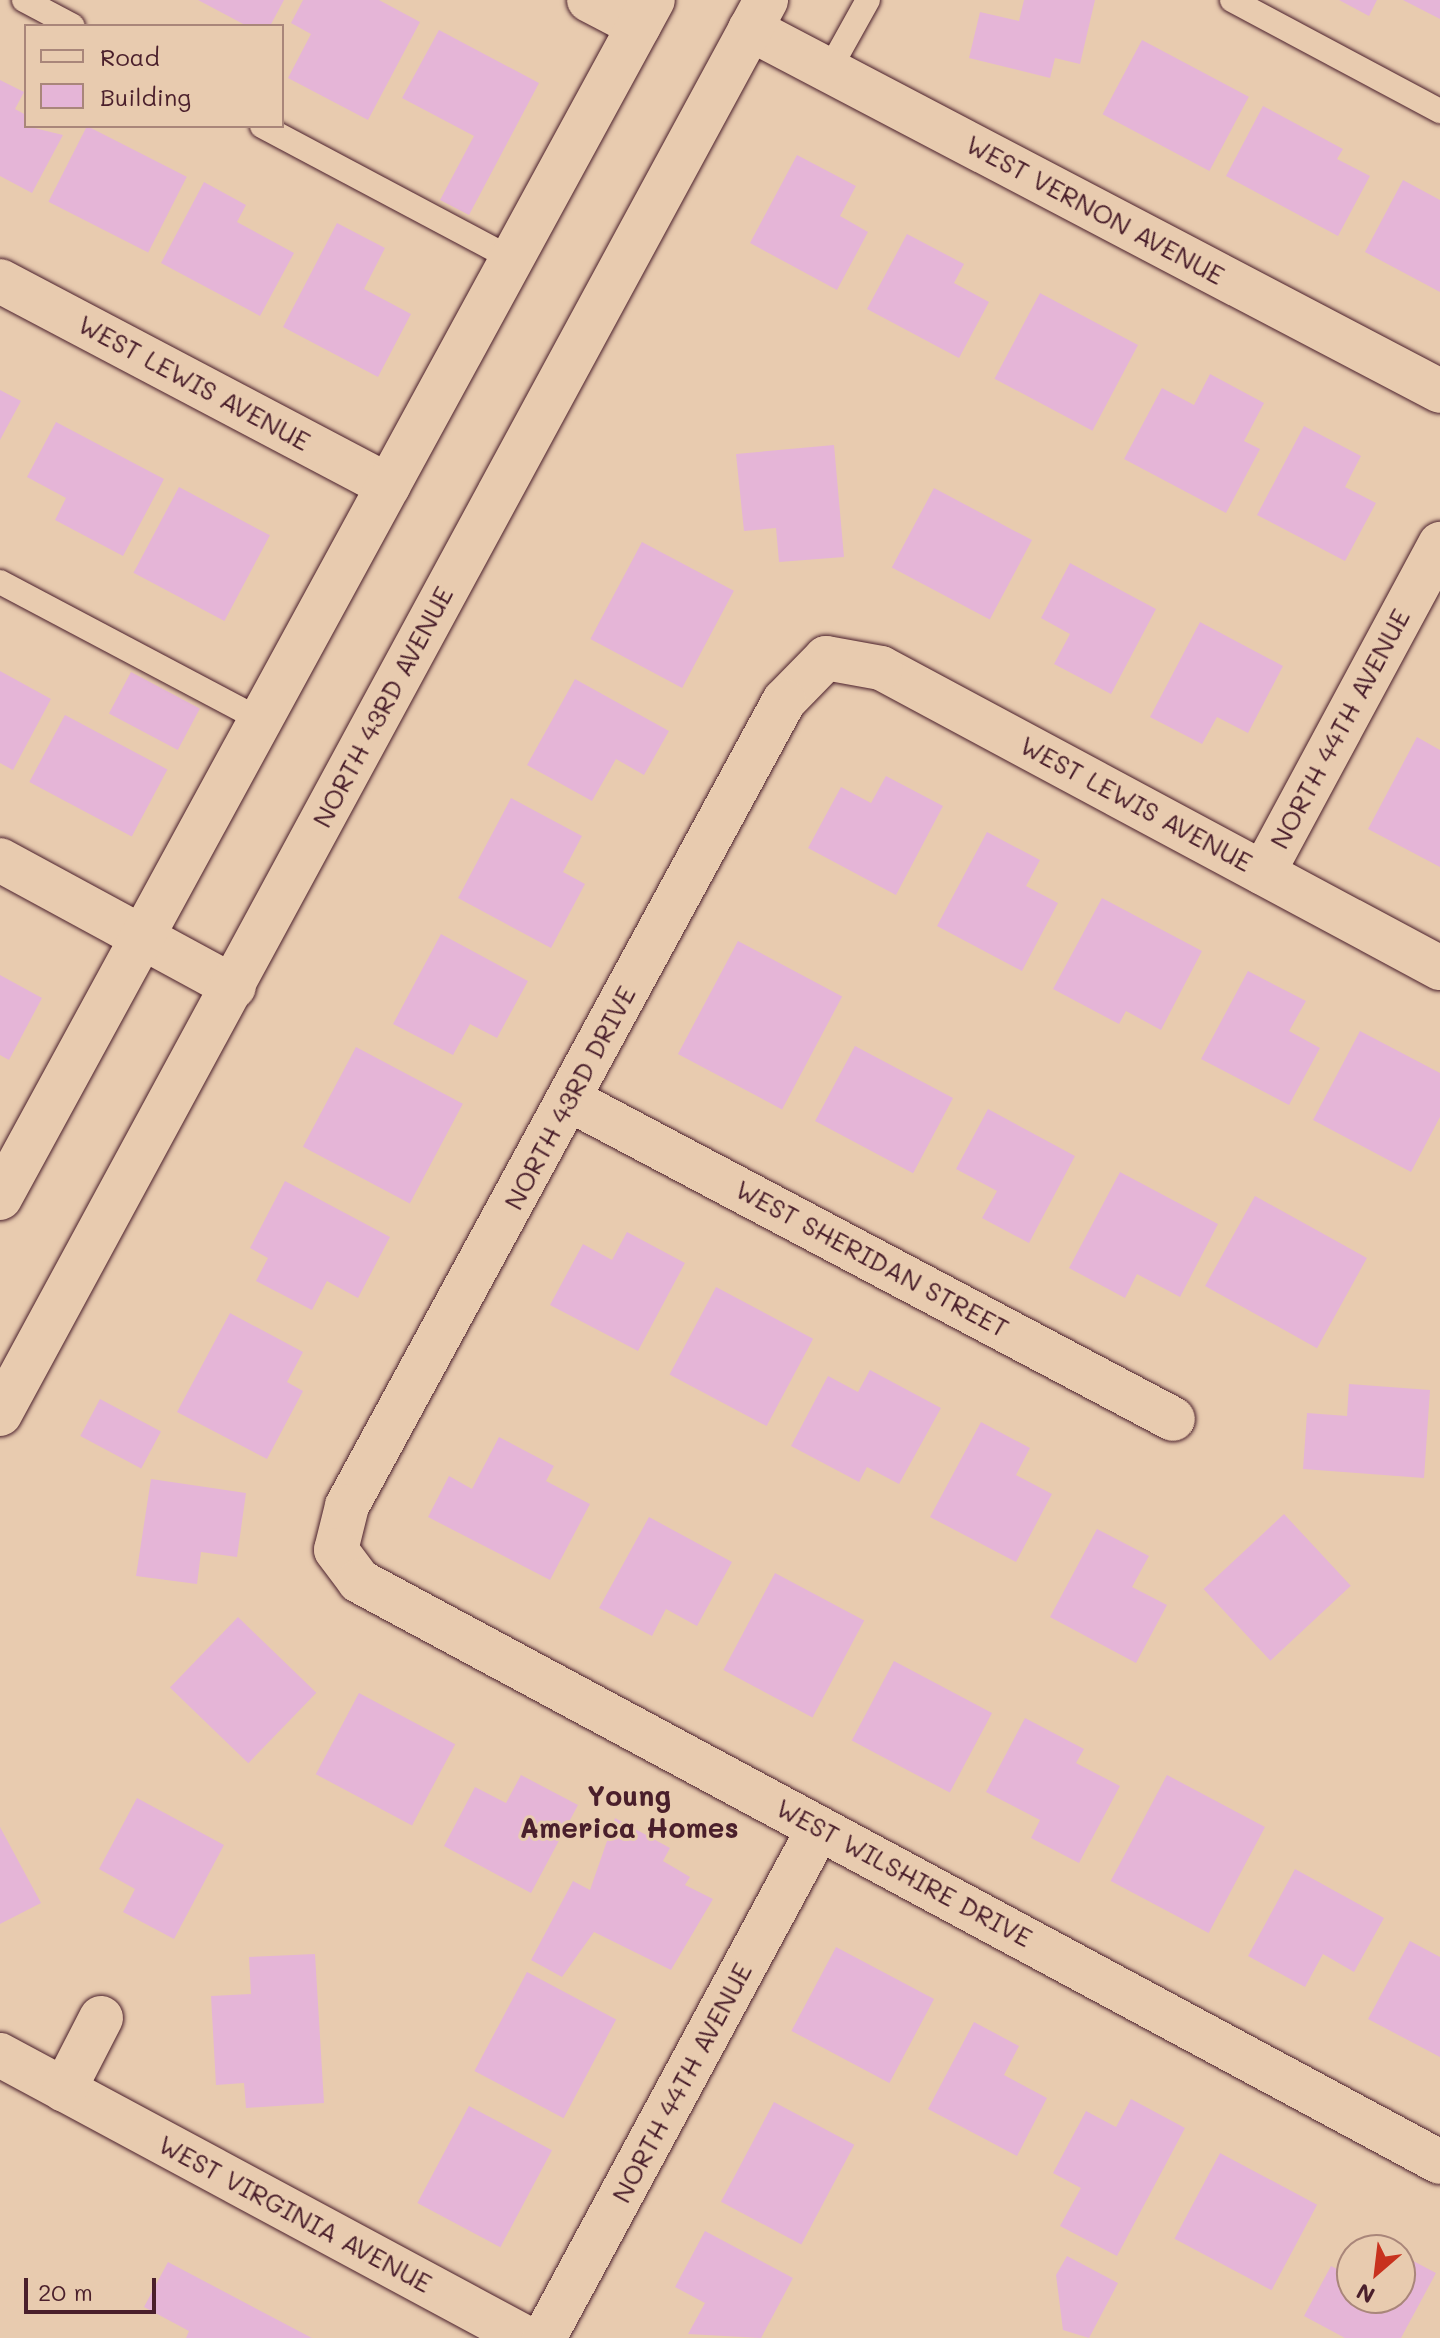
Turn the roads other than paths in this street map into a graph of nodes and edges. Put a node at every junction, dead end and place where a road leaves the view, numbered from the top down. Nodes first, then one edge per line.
1 (24, 0) edge
2 (589, 0) edge
3 (868, 0) edge
4 (1232, 0) edge
5 (646, 13) edge
6 (758, 14) edge
7 (69, 24) edge
8 (829, 70) junction
9 (1440, 111) edge
10 (266, 128) edge
11 (512, 259) junction
12 (0, 281) edge
13 (1440, 391) edge
14 (388, 486) junction
15 (1440, 544) edge
16 (0, 582) edge
17 (826, 658) joint
18 (261, 720) junction
19 (0, 860) edge
20 (1263, 873) junction
21 (143, 936) junction
22 (1440, 968) edge
23 (234, 987) junction
24 (570, 1100) junction
25 (4, 1182) edge
26 (0, 1414) edge
27 (1173, 1419) dead end
28 (336, 1550) joint
29 (819, 1828) junction
30 (101, 2018) dead end
31 (0, 2055) edge
32 (64, 2090) junction
33 (1440, 2162) edge
34 (526, 2338) edge
35 (544, 2338) edge

1 - 7 lane
2 - 5 street
3 - 8 lane
4 - 9 lane
5 - 11 street
6 - 8 street, WEST VERNON AVENUE
6 - 23 street, NORTH 43RD AVENUE
8 - 13 street, WEST VERNON AVENUE
10 - 11 lane
11 - 14 street
12 - 14 street, WEST LEWIS AVENUE
14 - 18 street
15 - 20 street, NORTH 44TH AVENUE
16 - 18 lane
17 - 20 street, WEST LEWIS AVENUE
17 - 24 street, NORTH 43RD DRIVE
18 - 21 street
19 - 21 street
20 - 22 street, WEST LEWIS AVENUE
21 - 23 street
21 - 25 street
23 - 26 street, NORTH 43RD AVENUE
24 - 27 street, WEST SHERIDAN STREET
24 - 28 street, NORTH 43RD DRIVE
28 - 29 street, WEST WILSHIRE DRIVE
29 - 33 street, WEST WILSHIRE DRIVE
29 - 35 street, NORTH 44TH AVENUE
30 - 32 street
31 - 32 street, WEST VIRGINIA AVENUE
32 - 34 street, WEST VIRGINIA AVENUE

